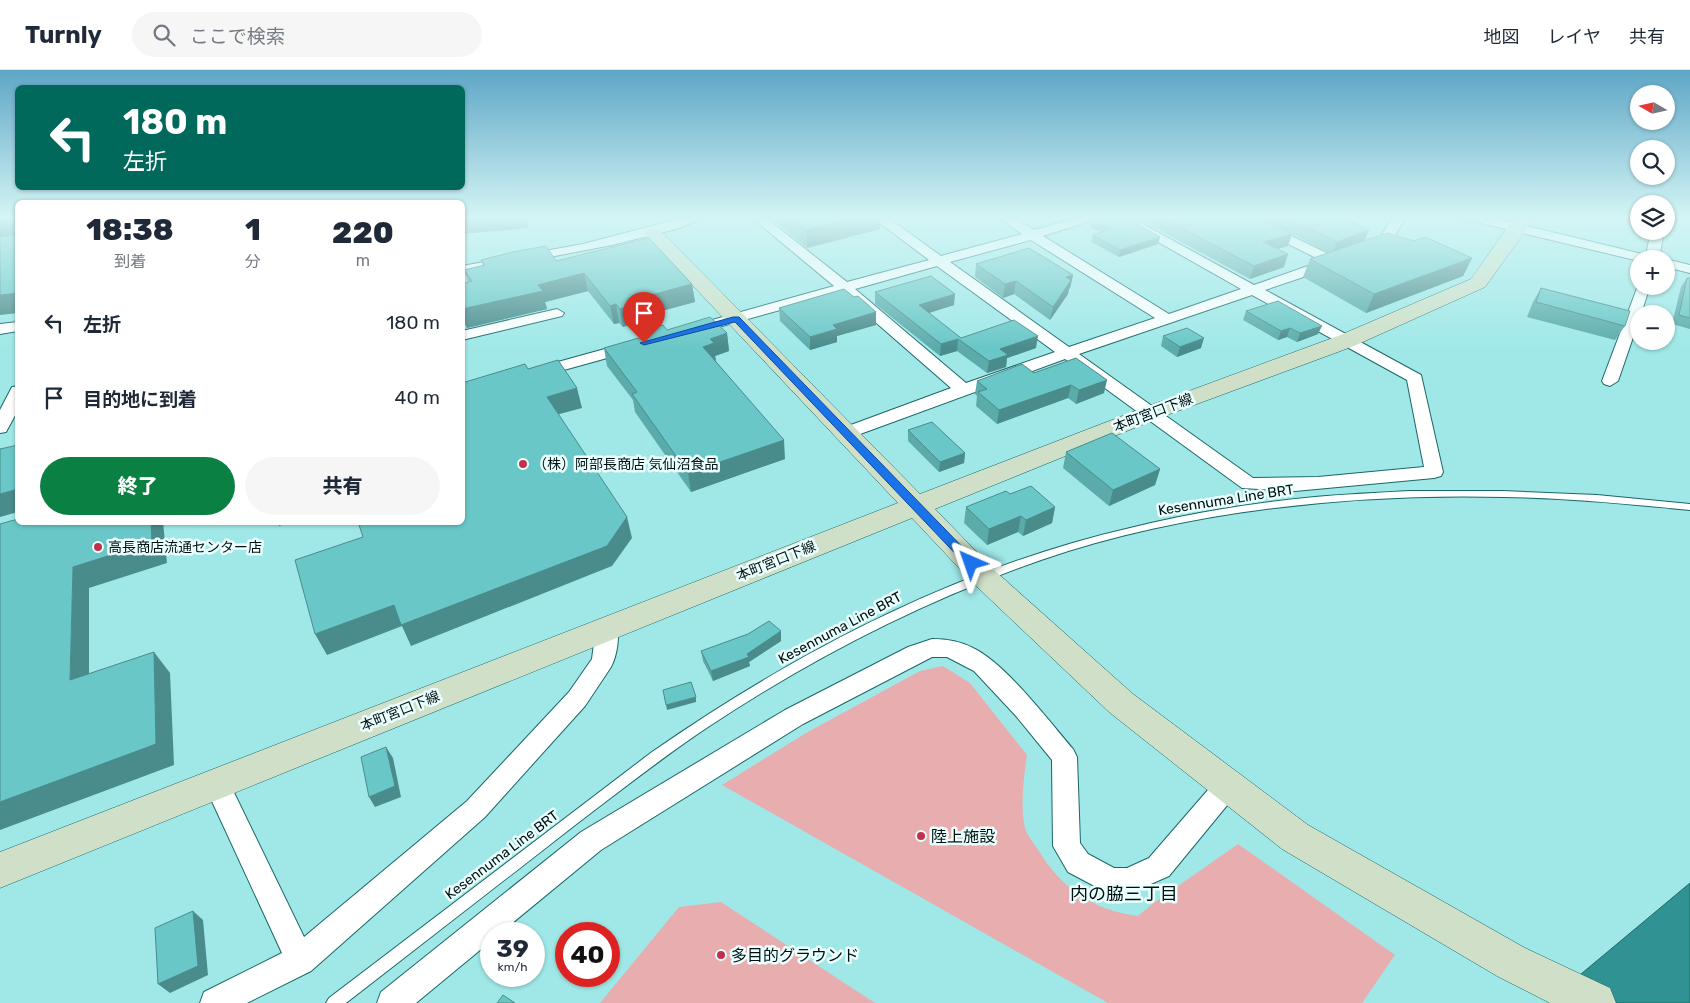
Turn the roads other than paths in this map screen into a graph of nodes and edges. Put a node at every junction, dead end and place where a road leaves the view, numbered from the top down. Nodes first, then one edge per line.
1 (520, 261) edge
2 (680, 261) edge
3 (811, 261) edge
4 (941, 261) joint
5 (1074, 261) edge
6 (1199, 261) edge
7 (1331, 261) edge
8 (1338, 261) edge
9 (1495, 261) edge
10 (1334, 262) junction
11 (1675, 266) edge
12 (1690, 269) edge
13 (465, 270) edge
14 (844, 287) junction
15 (1253, 290) junction
16 (1640, 295) edge
17 (557, 313) dead end
18 (736, 319) junction
19 (1167, 319) junction
20 (15, 326) edge
21 (0, 329) edge
22 (681, 333) edge
23 (465, 335) edge
24 (1346, 341) junction
25 (644, 343) edge
26 (1068, 353) junction
27 (517, 378) edge
28 (1610, 381) dead end
29 (964, 390) junction
30 (15, 397) edge
31 (1151, 413) junction
32 (0, 428) edge
33 (846, 433) junction
34 (917, 506) junction
35 (1690, 508) edge
36 (984, 577) junction
37 (607, 628) junction
38 (217, 784) junction
39 (1228, 784) junction
40 (0, 870) edge
41 (300, 960) junction
42 (214, 1003) edge
43 (334, 1003) edge
44 (392, 1003) edge
45 (1595, 1003) edge

1 - 13 street
2 - 18 street
3 - 14 street
4 - 14 street
4 - 26 street
5 - 19 street
6 - 15 street
7 - 10 street
8 - 10 street
9 - 24 street, 本町宮口下線
10 - 15 street
11 - 12 street
14 - 18 street
14 - 29 street
15 - 19 street
15 - 24 street
16 - 28 street
17 - 23 street
18 - 22 street
18 - 33 street
19 - 26 street
20 - 21 street
24 - 31 street, 本町宮口下線
24 - 31 street
25 - 27 street
26 - 29 street
26 - 31 street
29 - 33 street
30 - 32 street
31 - 34 street, 本町宮口下線
33 - 34 street
34 - 36 street
34 - 37 street, 本町宮口下線
35 - 36 lane, Kesennuma Line BRT
36 - 39 street
36 - 43 lane, Kesennuma Line BRT
37 - 38 street, 本町宮口下線
37 - 41 street
38 - 40 street, 本町宮口下線
38 - 41 street
39 - 44 street
39 - 45 street
41 - 42 street

